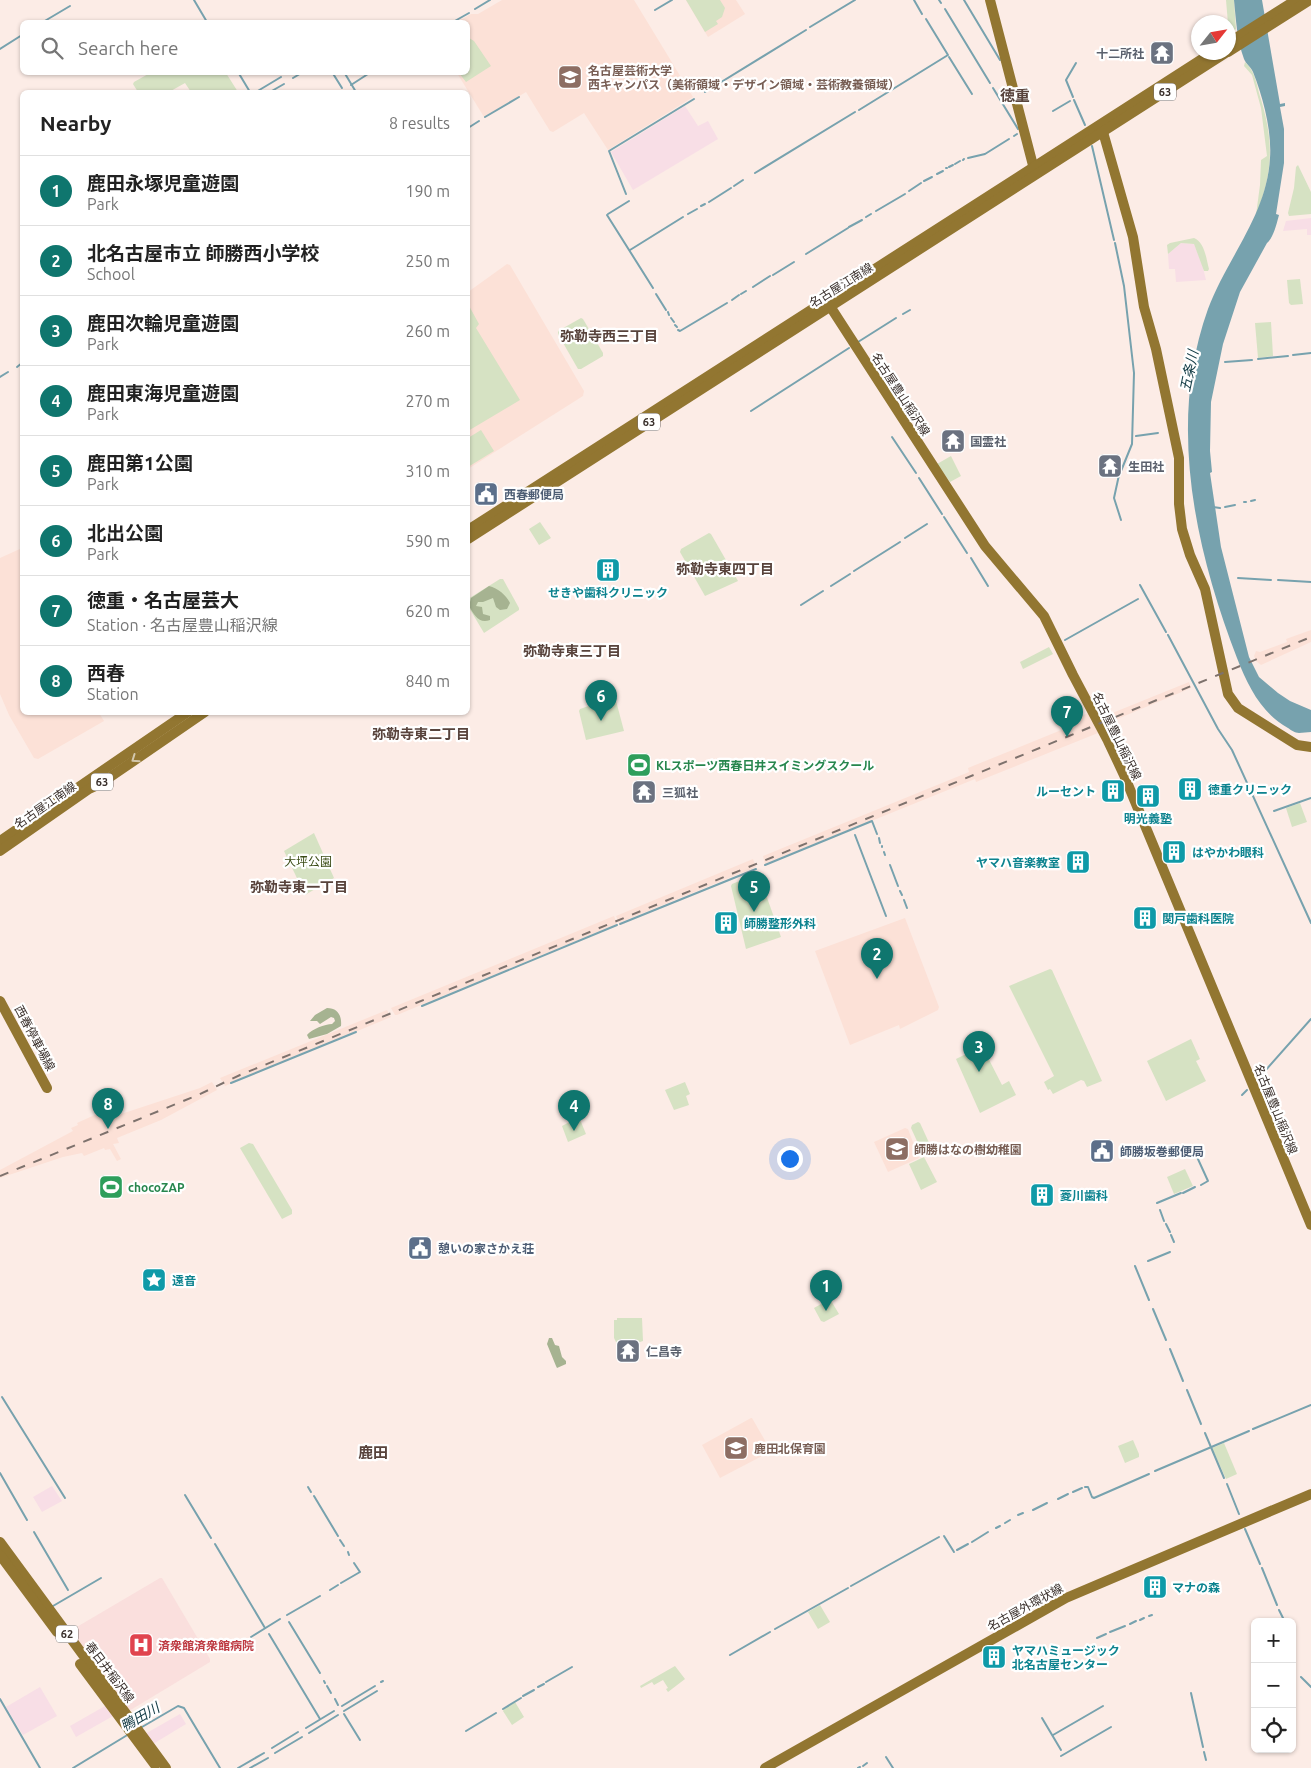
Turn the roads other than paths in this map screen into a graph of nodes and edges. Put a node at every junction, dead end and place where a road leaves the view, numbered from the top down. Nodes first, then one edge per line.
1 (990, 0) edge
2 (1296, 0) edge
3 (1310, 0) edge
4 (1271, 20) junction
5 (1236, 43) edge
6 (1201, 60) edge
7 (1211, 60) edge
8 (1103, 132) junction
9 (1035, 172) junction
10 (828, 303) junction
11 (470, 529) edge
12 (470, 538) edge
13 (184, 715) edge
14 (201, 715) edge
15 (1311, 747) edge
16 (0, 842) edge
17 (0, 851) edge
18 (0, 1001) edge
19 (47, 1088) dead end
20 (1311, 1224) edge
21 (1311, 1494) edge
22 (0, 1542) edge
23 (0, 1555) edge
24 (134, 1732) junction
25 (157, 1768) edge
26 (166, 1768) edge
27 (765, 1768) edge

1 - 9 main road
2 - 4 main road, 名古屋江南線 / 63
3 - 4 main road, 名古屋江南線 / 63
4 - 5 main road, 名古屋江南線 / 63
6 - 9 main road, 名古屋江南線 / 63
7 - 8 main road, 名古屋江南線 / 63
8 - 9 main road, 名古屋江南線 / 63
8 - 15 main road
9 - 10 main road, 名古屋江南線 / 63
10 - 11 main road, 名古屋江南線 / 63
10 - 12 main road, 名古屋江南線 / 63
10 - 20 main road, 名古屋豊山稲沢線
13 - 16 main road, 名古屋江南線 / 63
14 -> 17 main road, 名古屋江南線 / 63
18 - 19 main road, 西春停車場線
21 - 27 main road, 名古屋外環状線
22 - 24 main road, 春日井稲沢線 / 62
23 - 24 main road, 春日井稲沢線 / 62
24 - 25 main road, 春日井稲沢線 / 62
24 - 26 main road, 春日井稲沢線 / 62

